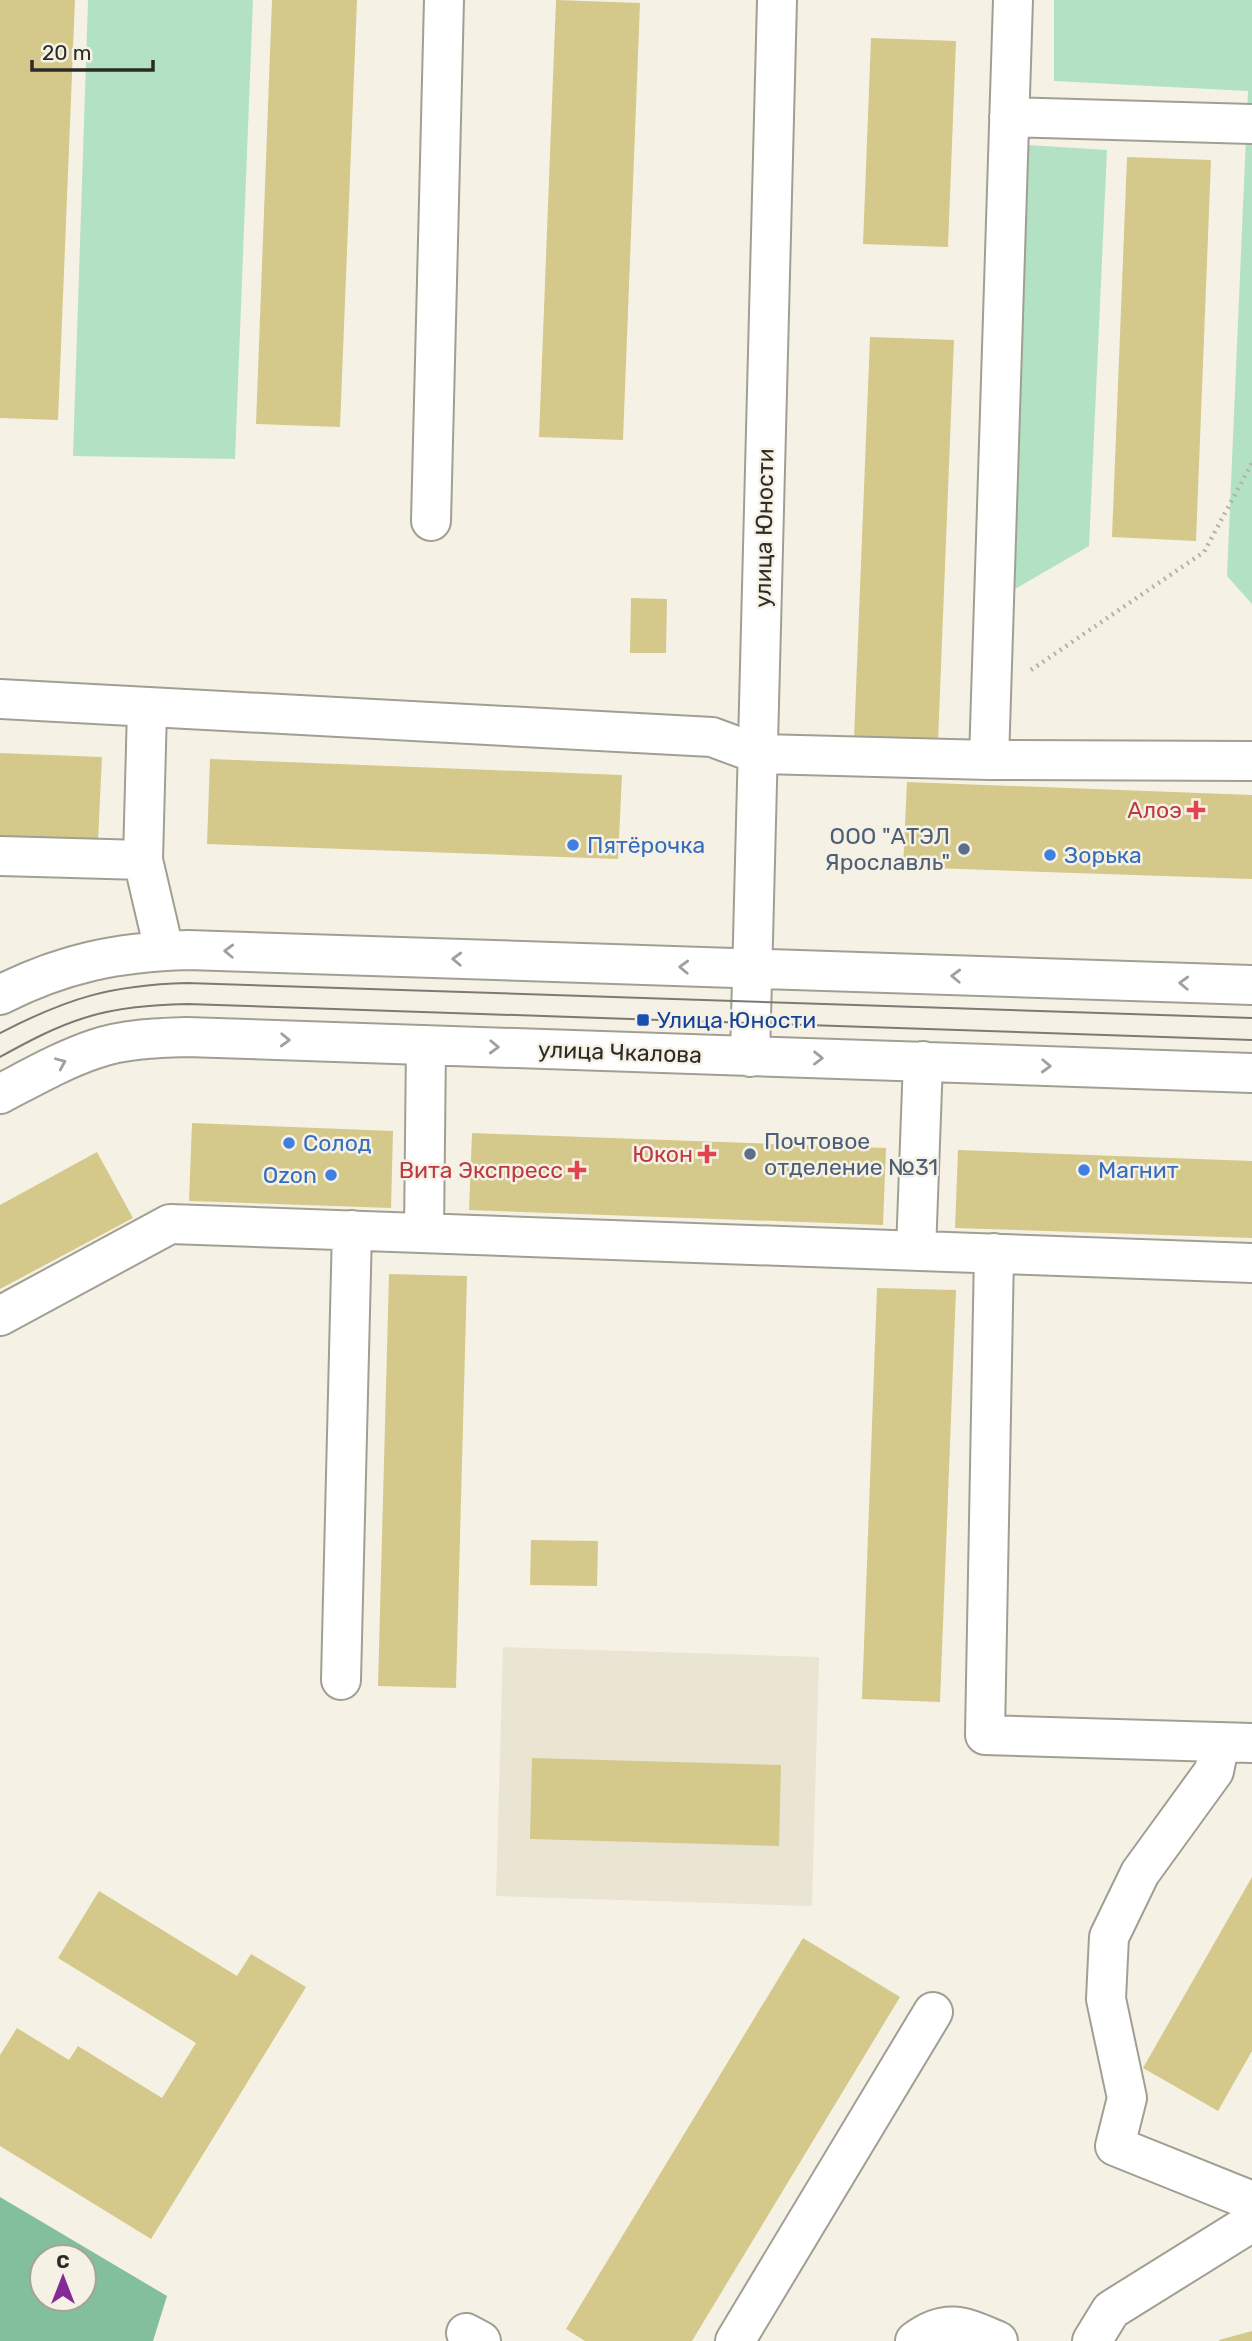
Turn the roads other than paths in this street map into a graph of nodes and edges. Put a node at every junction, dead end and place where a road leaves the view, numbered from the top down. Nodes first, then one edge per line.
1 (444, 0) edge
2 (777, 0) edge
3 (1013, 0) edge
4 (1009, 117) junction
5 (1252, 124) edge
6 (431, 521) dead end
7 (0, 699) edge
8 (147, 709) junction
9 (758, 754) junction
10 (989, 760) junction
11 (1252, 761) edge
12 (0, 856) edge
13 (143, 860) junction
14 (164, 950) junction
15 (752, 968) junction
16 (1252, 985) edge
17 (0, 995) edge
18 (426, 1045) junction
19 (750, 1057) junction
20 (923, 1061) junction
21 (1252, 1073) edge
22 (0, 1094) edge
23 (352, 1230) junction
24 (424, 1233) junction
25 (916, 1251) junction
26 (994, 1253) junction
27 (1252, 1263) edge
28 (0, 1316) edge
29 (341, 1680) dead end
30 (1236, 1743) edge
31 (933, 2012) dead end
32 (1252, 2201) edge
33 (1252, 2222) edge
34 (734, 2341) edge
35 (915, 2341) edge
36 (998, 2341) edge
37 (1092, 2341) edge

1 - 6 street
2 - 9 street, улица Юности
3 - 4 street
4 - 5 street
4 - 10 street
7 - 8 street
8 - 9 street
8 - 13 street
9 - 10 street
9 - 15 street, улица Юности
10 - 11 street
12 - 13 street
13 - 14 street
15 -> 14 street
14 - 17 street
16 -> 15 street
15 - 19 street, улица Юности
18 -> 19 street, улица Чкалова
22 -> 18 street, улица Чкалова
18 - 24 street
19 -> 20 street, улица Чкалова
20 -> 21 street, улица Чкалова
20 - 25 street
23 - 24 street
23 - 28 street
23 - 29 street
24 - 25 street
25 - 26 street
26 - 27 street
26 - 30 street
30 - 32 street
31 - 34 street
33 - 37 street
35 - 36 street

